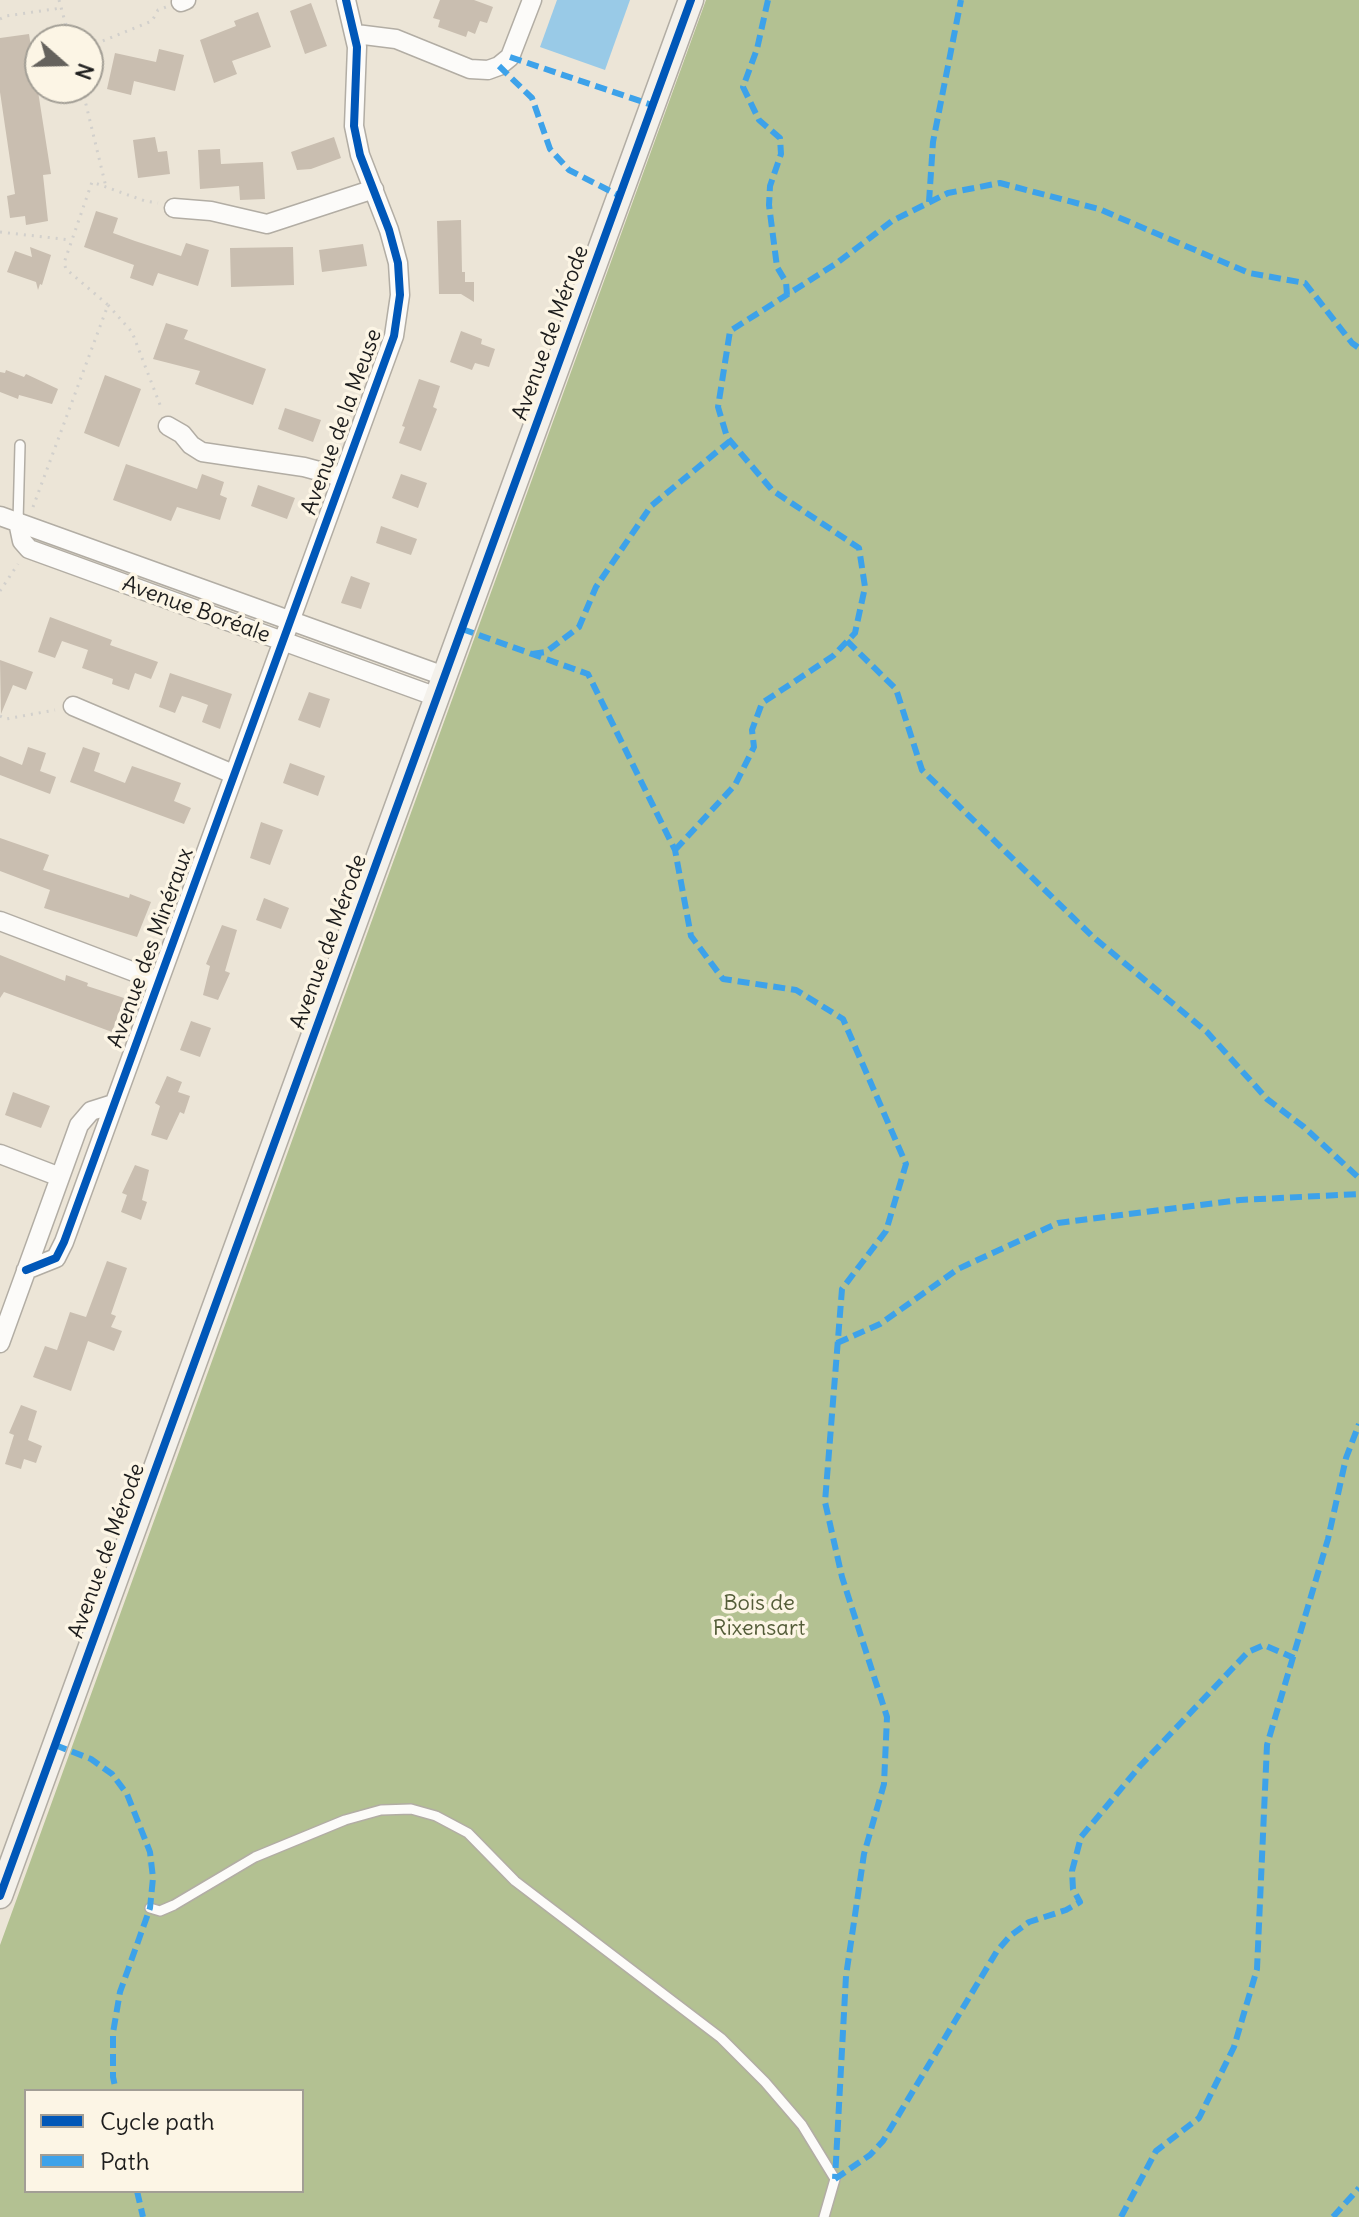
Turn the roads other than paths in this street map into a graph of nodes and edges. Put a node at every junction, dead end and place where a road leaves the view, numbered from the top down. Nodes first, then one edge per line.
1 (346, 0) edge
2 (532, 0) edge
3 (691, 0) edge
4 (356, 34) junction
5 (374, 189) junction
6 (174, 208) road end
7 (168, 426) road end
8 (20, 445) dead end
9 (341, 477) junction
10 (15, 520) edge
11 (290, 621) junction
12 (283, 642) junction
13 (441, 686) junction
14 (73, 706) road end
15 (233, 774) junction
16 (0, 921) edge
17 (158, 981) junction
18 (113, 1104) junction
19 (0, 1154) edge
20 (60, 1177) junction
21 (26, 1270) junction
22 (0, 1343) edge
23 (0, 1896) edge
24 (150, 1908) dead end
25 (824, 2217) edge

1 - 4 street, Avenue de la Meuse
2 - 4 street
3 - 13 street, Avenue de Mérode
4 - 5 street, Avenue de la Meuse
5 - 6 street
5 - 9 street, Avenue de la Meuse
7 - 9 street
8 - 10 lane
9 - 11 street, Avenue de la Meuse
10 - 11 street, Avenue Boréale
10 - 12 street, Avenue Boréale
11 - 12 street, Avenue des Minéraux
11 - 13 street, Avenue Boréale
12 - 13 street, Avenue Boréale
12 - 15 street, Avenue des Minéraux
13 - 23 street, Avenue de Mérode
14 - 15 street
15 - 17 street, Avenue des Minéraux
16 - 17 street
17 - 18 street, Avenue des Minéraux
18 - 20 street
18 - 21 street, Avenue des Minéraux
19 - 20 street
20 - 21 street
21 - 22 street
24 - 25 lane

